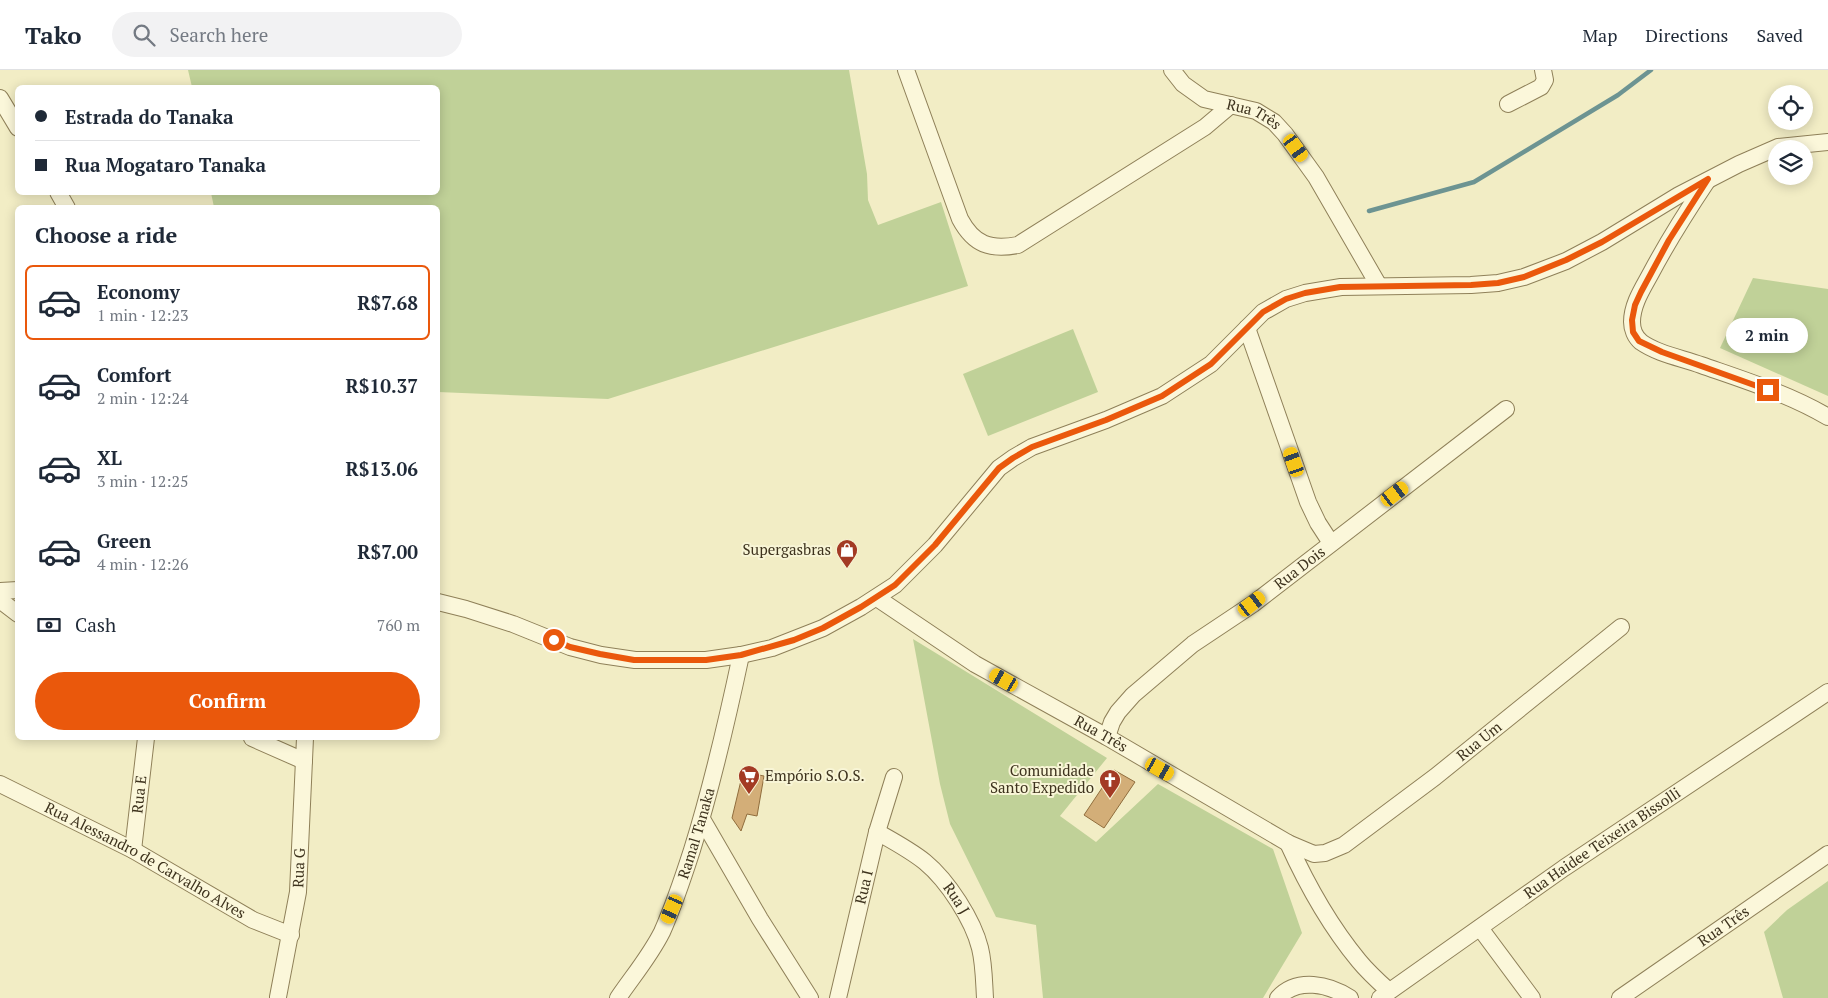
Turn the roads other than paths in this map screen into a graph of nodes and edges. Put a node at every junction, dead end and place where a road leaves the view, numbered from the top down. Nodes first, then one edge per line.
1 (906, 70) edge
2 (1172, 70) edge
3 (1543, 70) edge
4 (0, 98) edge
5 (1508, 104) dead end
6 (1231, 105) junction
7 (15, 123) edge
8 (1828, 142) edge
9 (1708, 179) junction
10 (1379, 286) junction
11 (1246, 328) junction
12 (1506, 409) dead end
13 (1828, 417) edge
14 (1331, 543) junction
15 (15, 590) edge
16 (0, 591) edge
17 (877, 598) junction
18 (0, 600) edge
19 (440, 603) edge
20 (15, 612) edge
21 (1621, 626) dead end
22 (741, 655) junction
23 (1828, 692) edge
24 (1108, 737) junction
25 (146, 740) edge
26 (257, 740) edge
27 (305, 740) edge
28 (304, 761) junction
29 (894, 777) dead end
30 (0, 784) edge
31 (702, 820) junction
32 (877, 832) junction
33 (1288, 843) junction
34 (133, 850) junction
35 (1332, 851) joint
36 (1828, 854) edge
37 (1480, 928) junction
38 (290, 935) junction
39 (1385, 995) edge
40 (278, 997) edge
41 (618, 998) edge
42 (810, 998) edge
43 (838, 998) edge
44 (985, 998) edge
45 (1278, 998) edge
46 (1350, 998) edge
47 (1532, 998) edge
48 (1620, 998) edge

1 - 6 street
2 - 6 street, Rua Três
3 - 5 street
4 - 7 street
6 - 10 street, Rua Três
8 - 9 street
9 - 10 street
9 - 13 street
10 - 11 street
11 - 14 street
11 - 17 street
12 - 14 street, Rua Dois
14 - 24 street, Rua Dois
15 - 16 street
17 - 22 street
17 - 24 street, Rua Três
18 - 20 street
19 - 22 street
21 - 35 street, Rua Um
22 - 31 street, Ramal Tanaka
23 - 37 street, Rua Haidee Teixeira Bissolli
24 - 33 street, Rua Três
25 - 34 street, Rua E
26 - 28 street
27 - 28 street, Rua G
28 - 38 street, Rua G
29 - 32 street, Rua I
30 - 34 street, Rua Alessandro de Carvalho Alves
31 - 41 street, Ramal Tanaka
31 - 42 street
32 - 43 street, Rua I
32 - 44 street, Rua J
33 - 35 street, Rua Três
33 - 39 street
34 - 38 street, Rua Alessandro de Carvalho Alves
36 - 48 street, Rua Três
37 - 39 street, Rua Haidee Teixeira Bissolli
37 - 47 street
38 - 40 street, Rua G
45 - 46 street

